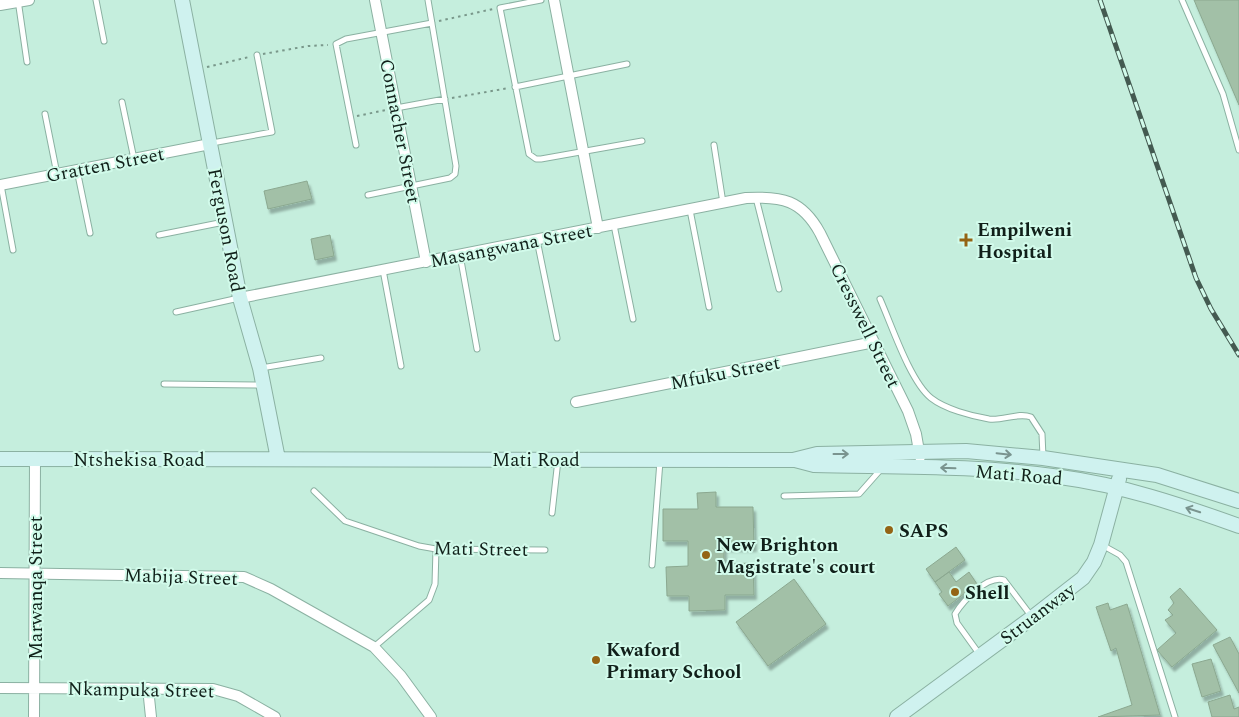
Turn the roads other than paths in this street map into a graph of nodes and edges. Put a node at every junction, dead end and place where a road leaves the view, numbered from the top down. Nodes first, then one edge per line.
1 (96, 0) edge
2 (182, 0) edge
3 (375, 0) edge
4 (428, 0) edge
5 (541, 0) edge
6 (554, 0) edge
7 (1182, 0) edge
8 (22, 1) edge
9 (0, 6) edge
10 (432, 23) junction
11 (382, 32) junction
12 (104, 41) dead end
13 (257, 55) road end
14 (27, 62) dead end
15 (627, 64) dead end
16 (569, 76) junction
17 (515, 87) junction
18 (445, 99) junction
19 (122, 102) dead end
20 (396, 108) junction
21 (45, 114) dead end
22 (642, 141) dead end
23 (210, 144) junction
24 (356, 145) dead end
25 (714, 145) dead end
26 (1239, 150) edge
27 (583, 152) junction
28 (134, 159) junction
29 (77, 170) junction
30 (56, 174) junction
31 (0, 185) edge
32 (411, 185) junction
33 (368, 195) dead end
34 (756, 198) junction
35 (783, 199) joint
36 (723, 203) junction
37 (690, 210) junction
38 (224, 222) junction
39 (614, 225) junction
40 (598, 228) junction
41 (90, 233) dead end
42 (159, 235) dead end
43 (537, 240) junction
44 (13, 250) dead end
45 (460, 255) junction
46 (426, 262) junction
47 (383, 270) junction
48 (779, 289) dead end
49 (240, 298) junction
50 (880, 299) dead end
51 (709, 307) dead end
52 (176, 312) dead end
53 (633, 319) dead end
54 (557, 338) dead end
55 (874, 342) junction
56 (477, 349) dead end
57 (321, 358) dead end
58 (401, 366) dead end
59 (260, 368) junction
60 (164, 384) dead end
61 (263, 385) junction
62 (576, 402) dead end
63 (919, 452) junction
64 (0, 458) edge
65 (1043, 458) junction
66 (35, 459) junction
67 (278, 459) junction
68 (558, 459) junction
69 (660, 459) junction
70 (874, 462) junction
71 (920, 468) junction
72 (1121, 468) junction
73 (868, 484) junction
74 (1116, 487) junction
75 (314, 492) dead end
76 (784, 496) dead end
77 (1239, 501) edge
78 (552, 513) dead end
79 (1239, 526) edge
80 (1101, 545) junction
81 (436, 549) junction
82 (545, 550) dead end
83 (652, 565) dead end
84 (0, 573) edge
85 (35, 574) junction
86 (1033, 618) junction
87 (374, 647) junction
88 (980, 656) junction
89 (0, 688) edge
90 (34, 688) junction
91 (148, 688) junction
92 (34, 717) edge
93 (152, 717) edge
94 (275, 717) edge
95 (431, 717) edge
96 (897, 717) edge
97 (1175, 717) edge

1 - 12 lane
2 - 23 street, Ferguson Road
3 - 11 street, Connacher Street
4 - 10 lane
5 - 17 lane
6 - 16 street
7 - 26 lane
8 - 9 street
8 - 14 lane
10 - 11 lane
10 - 18 lane
11 - 20 street, Connacher Street
11 - 24 lane
13 - 23 lane
15 - 16 lane
16 - 17 lane
16 - 27 street
17 - 27 lane
18 - 20 lane
18 - 32 lane
19 - 28 lane
20 - 32 street, Connacher Street
21 - 30 lane
22 - 27 lane
23 - 28 street, Gratten Street
23 - 38 street, Ferguson Road
25 - 36 lane
27 - 40 street
28 - 29 street, Gratten Street
29 - 30 street, Gratten Street
29 - 41 lane
30 - 31 street, Gratten Street
31 - 44 lane
32 - 33 lane
32 - 46 street, Connacher Street
34 - 35 street, Masangwana Street
34 - 36 street, Masangwana Street
34 - 48 lane
35 - 55 street, Cresswell Street
36 - 37 street, Masangwana Street
37 - 39 street, Masangwana Street
37 - 51 lane
38 - 42 lane
38 - 49 street, Ferguson Road
39 - 40 street, Masangwana Street
39 - 53 lane
40 - 43 street, Masangwana Street
43 - 45 street, Masangwana Street
43 - 54 lane
45 - 46 street, Masangwana Street
45 - 56 lane
46 - 47 street, Masangwana Street
47 - 49 street, Masangwana Street
47 - 58 lane
49 - 52 lane
49 - 59 street, Ferguson Road
50 - 65 lane
55 - 62 street, Mfuku Street
55 - 63 street, Cresswell Street
57 - 59 lane
59 - 61 street, Ferguson Road
60 - 61 lane
61 - 67 street, Ferguson Road
63 -> 65 street, Mati Road
63 - 70 street, Mati Road
63 - 71 street, Cresswell Street
64 - 66 street, Ntshekisa Road
65 - 72 street, Mati Road
66 - 67 street, Ntshekisa Road
66 - 85 street, Marwanqa Street
67 - 68 street, Mati Road
68 - 69 street, Mati Road
68 - 78 lane
69 - 70 street, Mati Road
69 - 83 lane
70 - 71 street, Mati Road
70 - 73 lane
70 - 73 lane
74 -> 71 street, Mati Road
72 - 74 street, Struanway
72 - 77 street, Mati Road
73 - 76 lane
79 -> 74 street, Mati Road
74 - 80 street, Struanway
75 - 81 lane, Mati Street
80 - 86 street, Struanway
80 - 97 lane
81 - 82 lane, Mati Street
81 - 87 lane
84 - 85 street, Mabija Street
85 - 87 street, Mabija Street
85 - 90 street, Marwanqa Street
86 - 88 street, Struanway
86 - 88 lane
87 - 95 street, Mabija Street
88 - 96 street, Struanway
89 - 90 street, Nkampuka Street
90 - 91 street, Nkampuka Street
90 - 92 street, Marwanqa Street
91 - 93 street
91 - 94 street, Nkampuka Street

